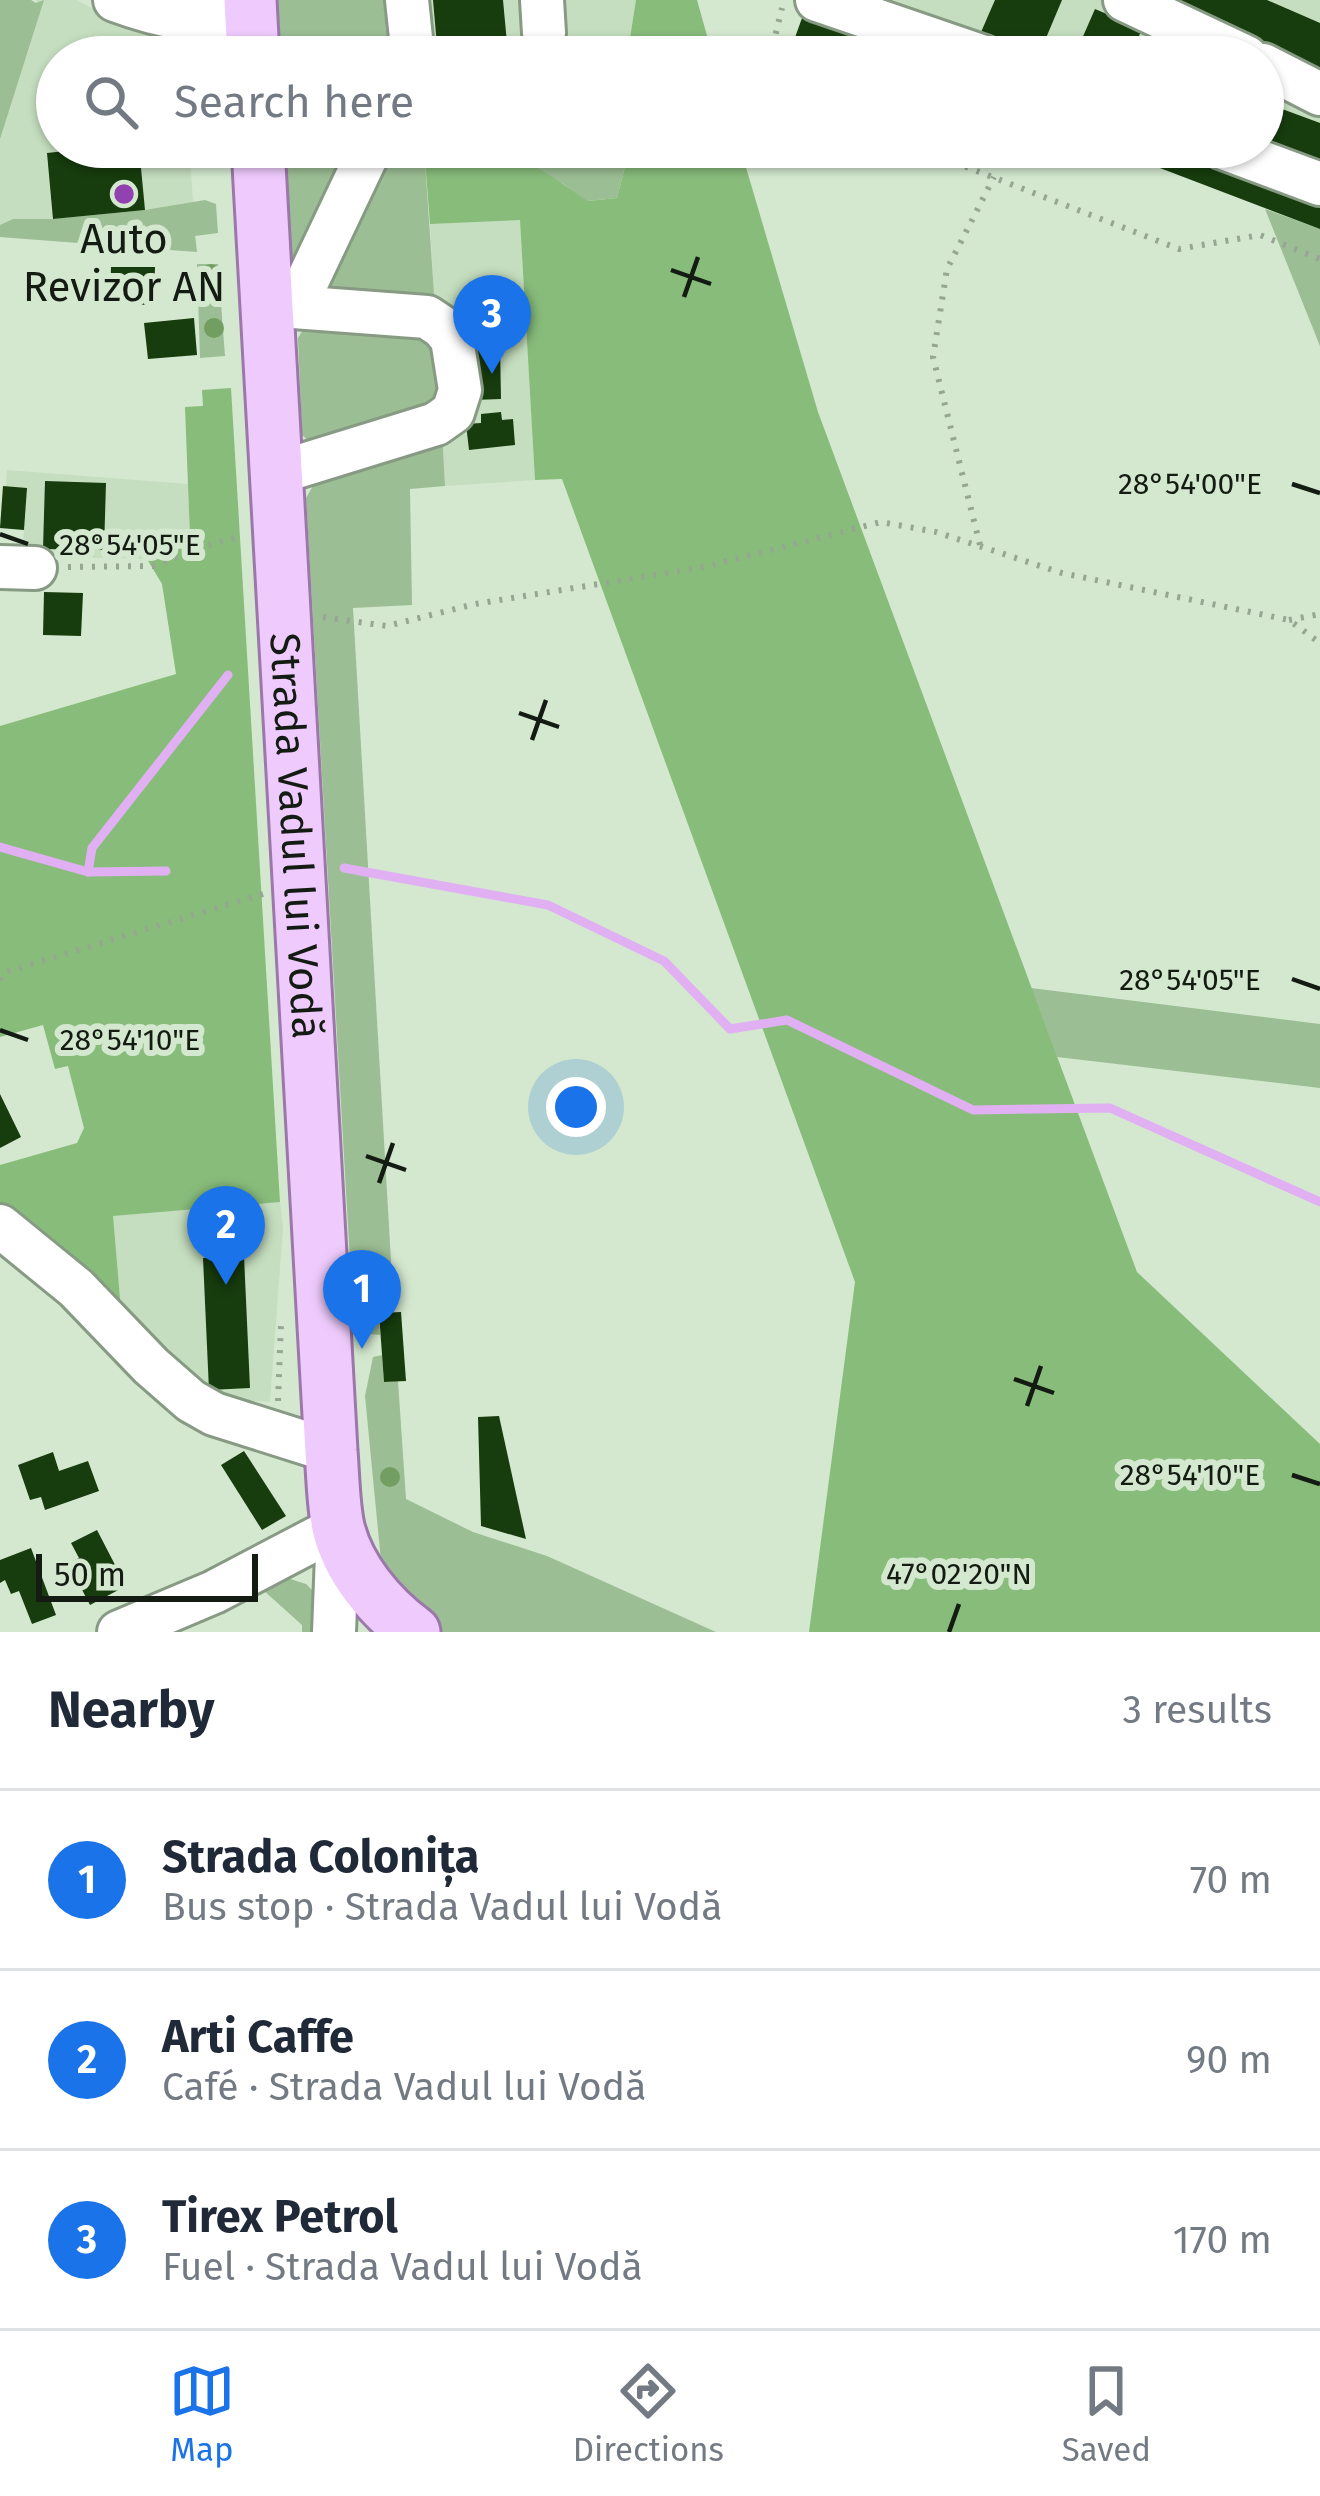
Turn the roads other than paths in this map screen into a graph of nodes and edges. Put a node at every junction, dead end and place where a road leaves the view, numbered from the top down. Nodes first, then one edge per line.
1 (115, 0) edge
2 (407, 0) edge
3 (817, 0) edge
4 (1125, 0) edge
5 (936, 19) edge
6 (251, 26) edge
7 (411, 36) edge
8 (1201, 36) edge
9 (1284, 76) edge
10 (1320, 94) edge
11 (261, 168) edge
12 (359, 168) edge
13 (1278, 168) edge
14 (1320, 184) edge
15 (281, 306) junction
16 (277, 473) junction
17 (0, 1226) edge
18 (331, 1451) junction
19 (338, 1527) junction
20 (119, 1632) edge
21 (334, 1632) edge
22 (414, 1632) edge

1 - 6 street
2 - 7 street
3 - 5 street
4 - 8 street
9 - 10 street
11 - 15 main road, Strada Vadul lui Vodă
12 - 15 street
13 - 14 street
15 - 16 main road, Strada Vadul lui Vodă
15 - 16 street
16 - 18 main road, Strada Vadul lui Vodă
17 - 18 street
18 - 19 main road, Strada Vadul lui Vodă
19 - 20 street
19 - 21 street, Strada Vadul lui Vodă
19 - 22 main road, Strada Vadul lui Vodă

